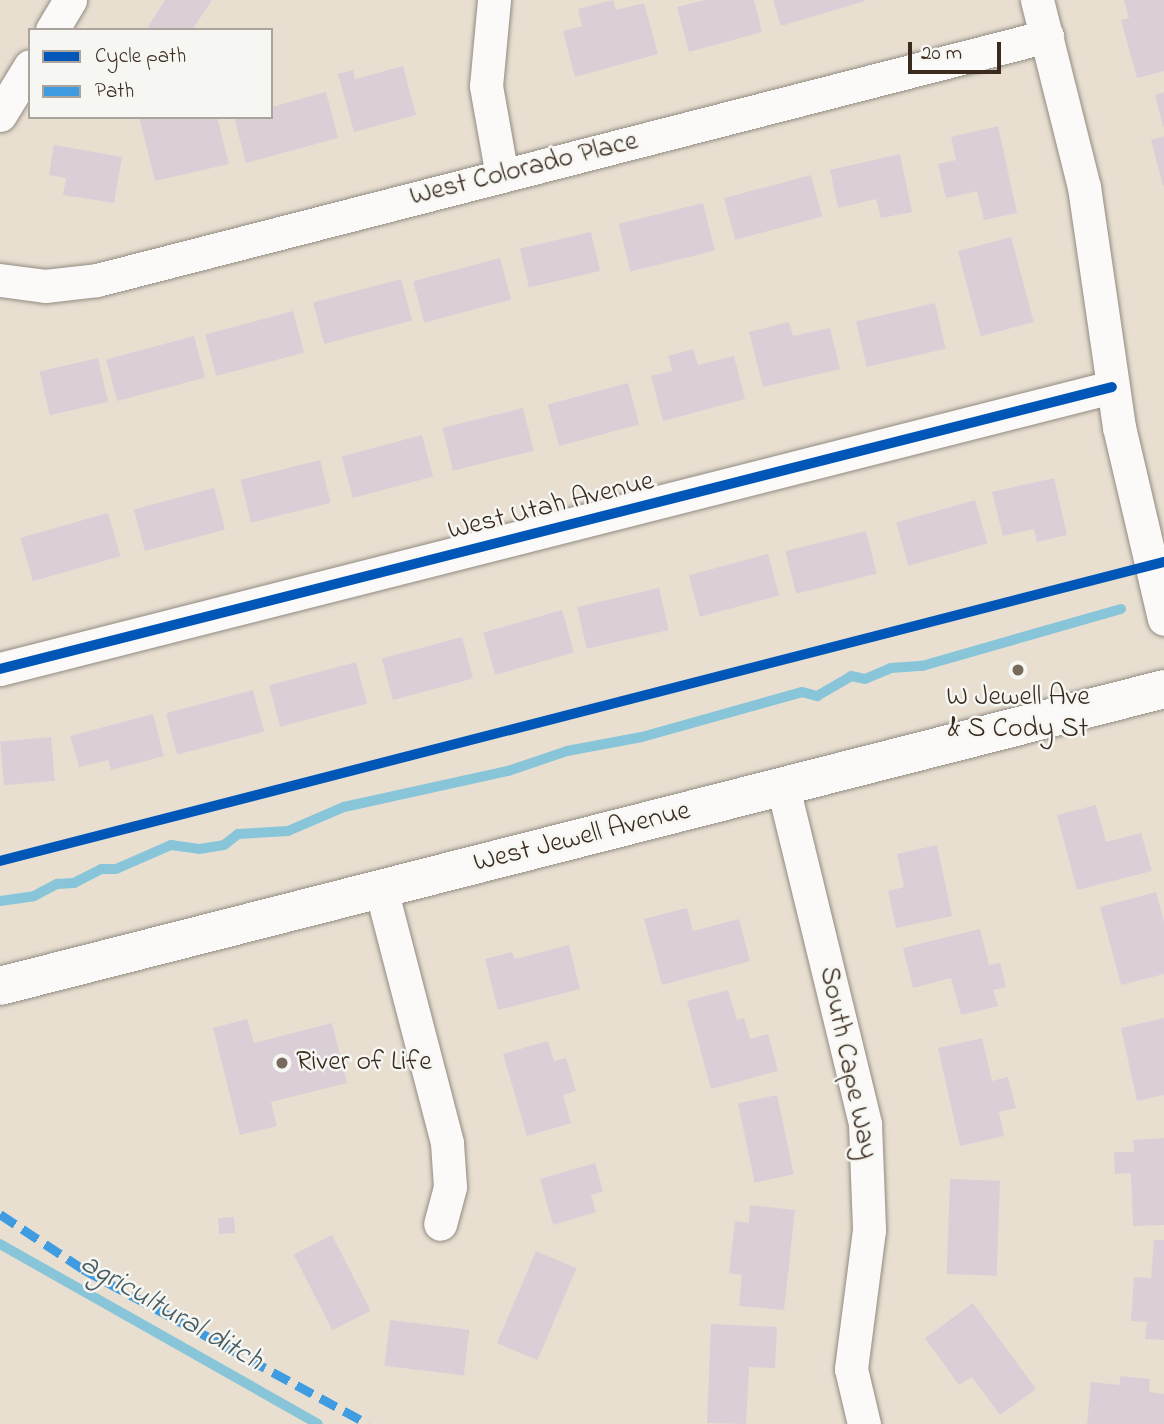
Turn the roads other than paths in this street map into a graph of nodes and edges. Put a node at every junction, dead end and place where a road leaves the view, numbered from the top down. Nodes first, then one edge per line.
1 (70, 0) edge
2 (494, 0) edge
3 (1037, 0) edge
4 (53, 28) edge
5 (1047, 36) junction
6 (28, 69) edge
7 (0, 115) edge
8 (502, 176) junction
9 (0, 280) edge
10 (1112, 387) junction
11 (1164, 619) edge
12 (0, 669) edge
13 (1164, 689) edge
14 (783, 787) junction
15 (381, 889) junction
16 (0, 986) edge
17 (440, 1224) dead end
18 (864, 1424) edge

1 - 4 street
2 - 8 street
3 - 5 street
5 - 8 street, West Colorado Place
5 - 10 street
6 - 7 street
8 - 9 street, West Colorado Place
10 - 11 street
10 - 12 street, West Utah Avenue
13 - 14 main road, West Jewell Avenue
14 - 15 main road, West Jewell Avenue
14 - 18 street, South Cape Way
15 - 16 main road, West Jewell Avenue
15 - 17 street

